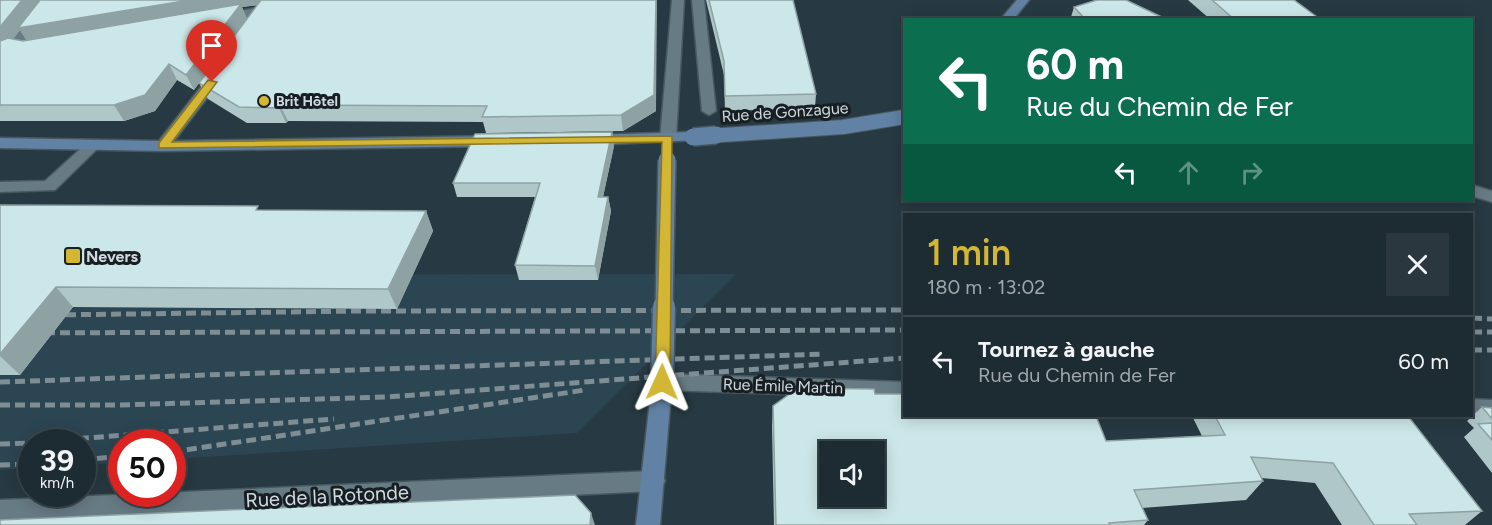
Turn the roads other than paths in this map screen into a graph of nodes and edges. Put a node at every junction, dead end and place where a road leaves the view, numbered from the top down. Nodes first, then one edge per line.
1 (52, 0) edge
2 (318, 0) edge
3 (678, 0) edge
4 (698, 0) edge
5 (1023, 0) edge
6 (268, 4) edge
7 (1008, 18) edge
8 (209, 21) edge
9 (255, 24) edge
10 (17, 47) junction
11 (33, 50) edge
12 (0, 54) edge
13 (228, 60) edge
14 (709, 111) dead end
15 (903, 117) edge
16 (668, 139) junction
17 (569, 140) edge
18 (511, 141) edge
19 (0, 143) edge
20 (93, 144) junction
21 (164, 146) junction
22 (0, 187) edge
23 (1473, 190) edge
24 (1492, 197) edge
25 (662, 382) junction
26 (903, 390) edge
27 (1473, 408) edge
28 (1492, 409) edge
29 (653, 481) junction
30 (0, 511) edge
31 (648, 525) edge

1 - 10 street
2 - 6 street
3 - 16 street
4 - 14 street
5 - 7 main road
6 - 8 street
6 - 9 main road
10 - 11 street
10 - 12 street
13 - 21 main road
15 - 16 main road, Rue de Gonzague, bridge
16 - 17 main road, Rue de Gonzague
16 - 25 main road, bridge
18 - 21 main road
19 - 20 main road
20 - 21 main road
20 - 22 street
23 - 24 street
25 - 26 street, Rue Émile Martin
25 - 29 main road
27 - 28 street
29 - 30 street, Rue de la Rotonde
29 - 31 main road

